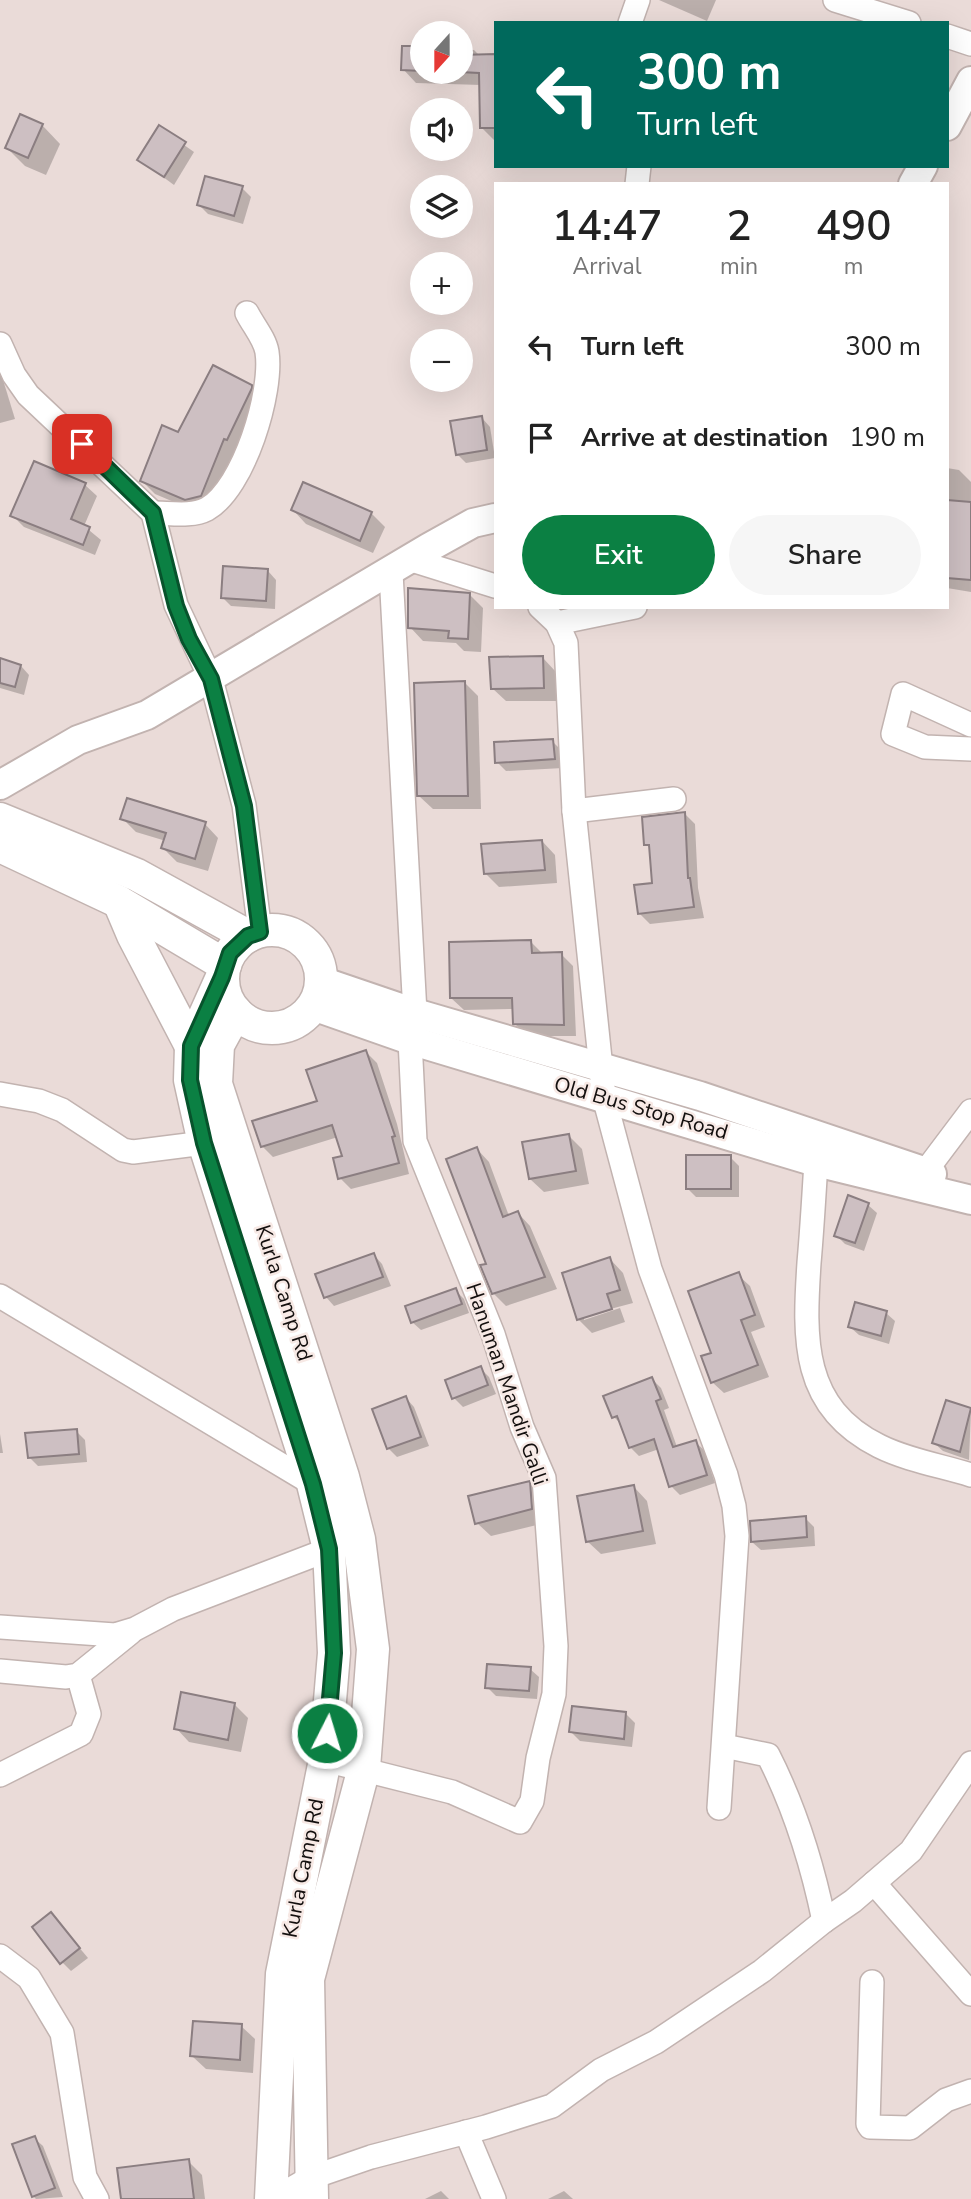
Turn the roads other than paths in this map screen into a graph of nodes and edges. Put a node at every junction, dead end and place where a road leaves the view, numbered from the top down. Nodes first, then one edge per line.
1 (638, 0) edge
2 (835, 0) edge
3 (631, 21) edge
4 (903, 21) edge
5 (949, 37) edge
6 (971, 44) edge
7 (971, 81) edge
8 (949, 122) edge
9 (247, 313) dead end
10 (0, 344) edge
11 (153, 513) junction
12 (484, 521) edge
13 (411, 560) junction
14 (494, 586) edge
15 (614, 609) edge
16 (549, 615) edge
17 (211, 679) junction
18 (971, 725) edge
19 (971, 749) edge
20 (0, 785) edge
21 (674, 799) dead end
22 (574, 811) junction
23 (0, 819) edge
24 (0, 846) edge
25 (120, 902) junction
26 (254, 934) junction
27 (223, 971) junction
28 (317, 993) junction
29 (236, 1012) junction
30 (413, 1027) junction
31 (191, 1046) junction
32 (602, 1068) junction
33 (0, 1094) edge
34 (604, 1097) junction
35 (971, 1111) edge
36 (758, 1130) junction
37 (204, 1143) junction
38 (816, 1161) junction
39 (925, 1172) junction
40 (971, 1188) edge
41 (971, 1200) edge
42 (0, 1296) edge
43 (971, 1475) edge
44 (313, 1484) junction
45 (359, 1539) junction
46 (329, 1549) junction
47 (0, 1627) edge
48 (135, 1629) junction
49 (0, 1671) edge
50 (78, 1675) junction
51 (724, 1746) junction
52 (325, 1760) junction
53 (971, 1763) edge
54 (364, 1768) junction
55 (0, 1775) edge
56 (719, 1808) dead end
57 (874, 1883) junction
58 (824, 1921) junction
59 (0, 1956) edge
60 (872, 1982) dead end
61 (971, 1994) edge
62 (971, 2091) edge
63 (466, 2132) junction
64 (311, 2189) edge
65 (97, 2199) edge
66 (272, 2199) edge
67 (494, 2199) edge

1 - 3 street
2 - 4 street
5 - 6 street
7 - 8 street
9 - 11 street
10 - 11 street
11 - 17 street
12 - 13 street
13 - 14 street
13 - 17 street
13 - 30 street
15 - 16 street
16 - 22 street
17 - 20 street
17 - 26 street
18 - 19 street
21 - 22 street
22 - 32 street
23 - 26 main road
24 - 25 main road
25 - 27 main road
25 - 31 main road
26 - 27 main road, Kurla Camp Rd
26 - 28 main road
27 - 29 main road
27 - 31 main road, Kurla Camp Rd
28 - 29 main road
28 - 30 street, Old Bus Stop Road
29 - 45 main road, Kurla Camp Rd
30 - 32 street, Old Bus Stop Road
30 - 34 street, Old Bus Stop Road
30 - 54 street, Hanuman Mandir Galli
31 - 37 main road, Kurla Camp Rd
32 - 34 street
32 - 36 street, Old Bus Stop Road
33 - 37 street
34 - 36 street, Old Bus Stop Road
34 - 51 street
35 - 39 street
36 - 38 street, Old Bus Stop Road
36 - 39 street, Old Bus Stop Road
37 - 44 main road, Kurla Camp Rd
38 - 41 street, Old Bus Stop Road
38 - 43 street
39 - 40 street, Old Bus Stop Road
42 - 44 street
44 - 46 main road, Kurla Camp Rd
45 - 46 street
45 - 54 main road, Kurla Camp Rd
46 - 48 street
46 - 52 main road, Kurla Camp Rd
47 - 48 street
48 - 50 street
49 - 50 street
50 - 55 street
51 - 56 street
51 - 58 street
52 - 54 street, Hanuman Mandir Galli
52 - 66 main road, Kurla Camp Rd
53 - 57 street
54 - 64 main road, Kurla Camp Rd
57 - 58 street
57 - 61 street
58 - 63 street
59 - 65 street
60 - 62 street
63 - 64 street
63 - 67 street
64 - 66 street

